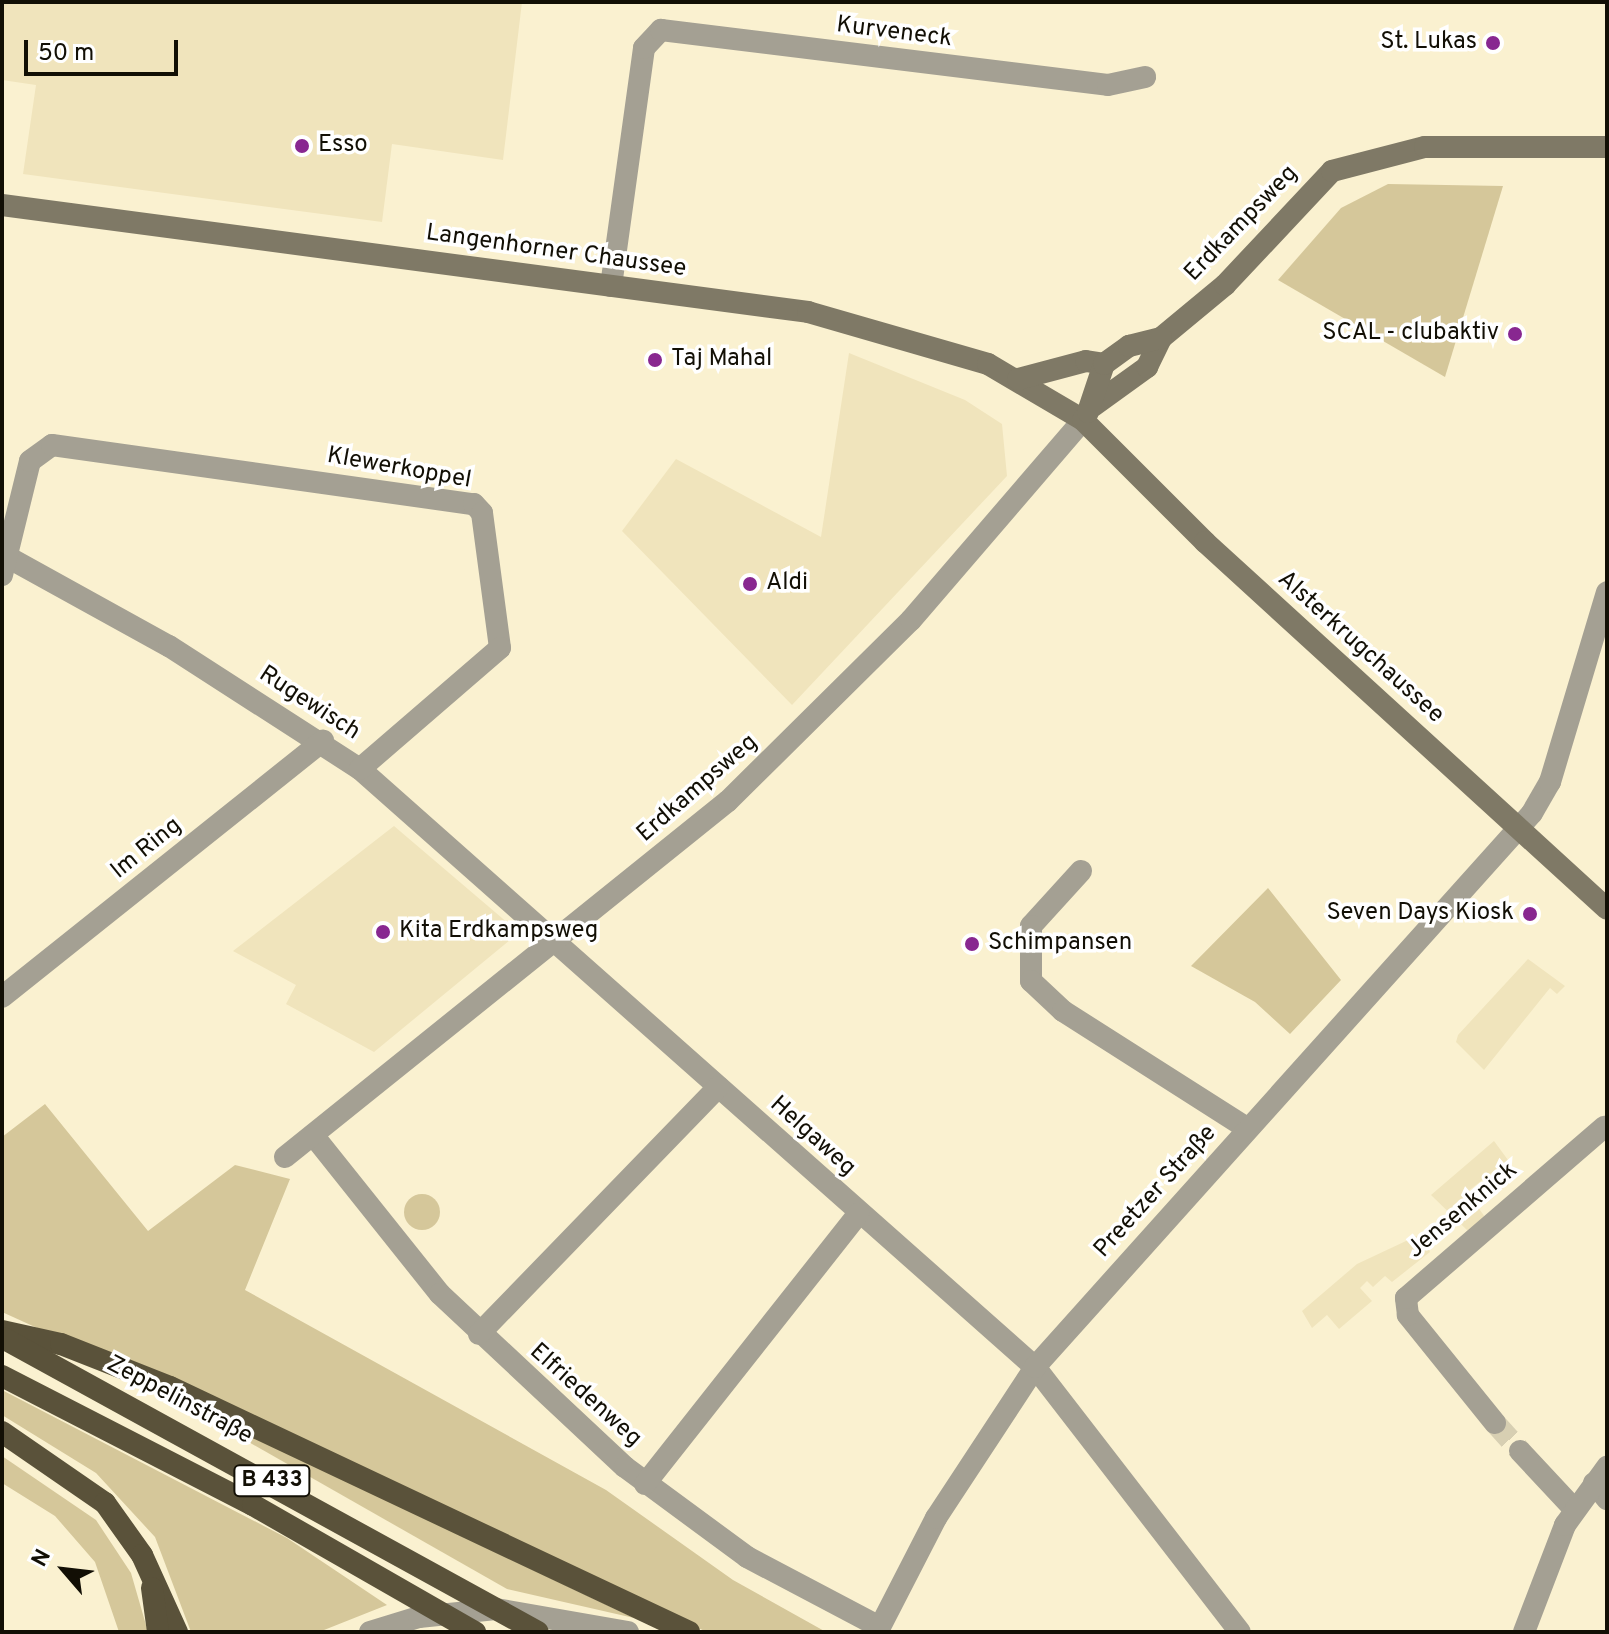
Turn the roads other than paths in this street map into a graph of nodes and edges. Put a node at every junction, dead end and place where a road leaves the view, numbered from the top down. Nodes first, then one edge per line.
1 (1145, 77) dead end
2 (1607, 147) edge
3 (2, 205) edge
4 (611, 286) junction
5 (1161, 338) junction
6 (1104, 364) junction
7 (1018, 379) junction
8 (1088, 413) junction
9 (5, 562) edge
10 (1607, 592) edge
11 (323, 741) junction
12 (360, 769) junction
13 (1520, 829) junction
14 (1081, 871) dead end
15 (1607, 909) edge
16 (556, 942) junction
17 (2, 997) edge
18 (718, 1087) junction
19 (1604, 1127) dead end
20 (1247, 1128) junction
21 (313, 1135) junction
22 (285, 1157) dead end
23 (858, 1214) junction
24 (2, 1331) edge
25 (479, 1334) junction
26 (2, 1337) edge
27 (1035, 1367) junction
28 (2, 1376) edge
29 (1495, 1423) tunnel mouth
30 (2, 1432) edge
31 (1520, 1451) tunnel mouth
32 (1603, 1483) edge
33 (645, 1484) junction
34 (1574, 1509) junction
35 (149, 1571) junction
36 (880, 1627) joint
37 (158, 1632) edge
38 (177, 1632) edge
39 (370, 1632) edge
40 (475, 1632) edge
41 (538, 1632) edge
42 (628, 1632) edge
43 (689, 1632) edge
44 (1240, 1632) edge
45 (1524, 1632) edge

1 - 4 street, Kurveneck
2 - 5 main road, Erdkampsweg
3 - 4 main road, Langenhorner Chaussee
4 - 7 main road, Langenhorner Chaussee
5 - 6 main road, Erdkampsweg
5 - 8 main road, Erdkampsweg
6 - 7 main road, Erdkampsweg
6 - 8 main road, Erdkampsweg
7 - 8 main road, Langenhorner Chaussee
8 - 13 main road, Alsterkrugchaussee
8 - 16 street, Erdkampsweg
9 - 11 street, Rugewisch
9 - 12 street, Klewerkoppel
10 - 13 street, Preetzer Straße
11 - 12 street, Rugewisch
11 - 17 street, Im Ring
12 - 16 street, Rugewisch
13 - 15 main road, Alsterkrugchaussee
13 - 20 street, Preetzer Straße
14 - 20 street
16 - 18 street, Helgaweg
16 - 21 street, Erdkampsweg
18 - 23 street, Helgaweg
18 - 25 street
19 - 29 street, Jensenknick
20 - 27 street, Preetzer Straße
21 - 22 street, Erdkampsweg
21 - 25 street, Elfriedenweg
23 - 27 street, Helgaweg
23 - 33 street
24 - 43 highway
25 - 33 street, Elfriedenweg
26 - 41 highway, Zeppelinstraße / B 433
27 - 36 street, Preetzer Straße
27 - 44 street, Helgaweg
28 - 40 highway, B 433
30 - 35 highway
31 - 34 street
32 - 34 street
33 - 36 street, Elfriedenweg
34 - 45 street
35 - 37 highway
35 - 38 highway
39 - 42 street

